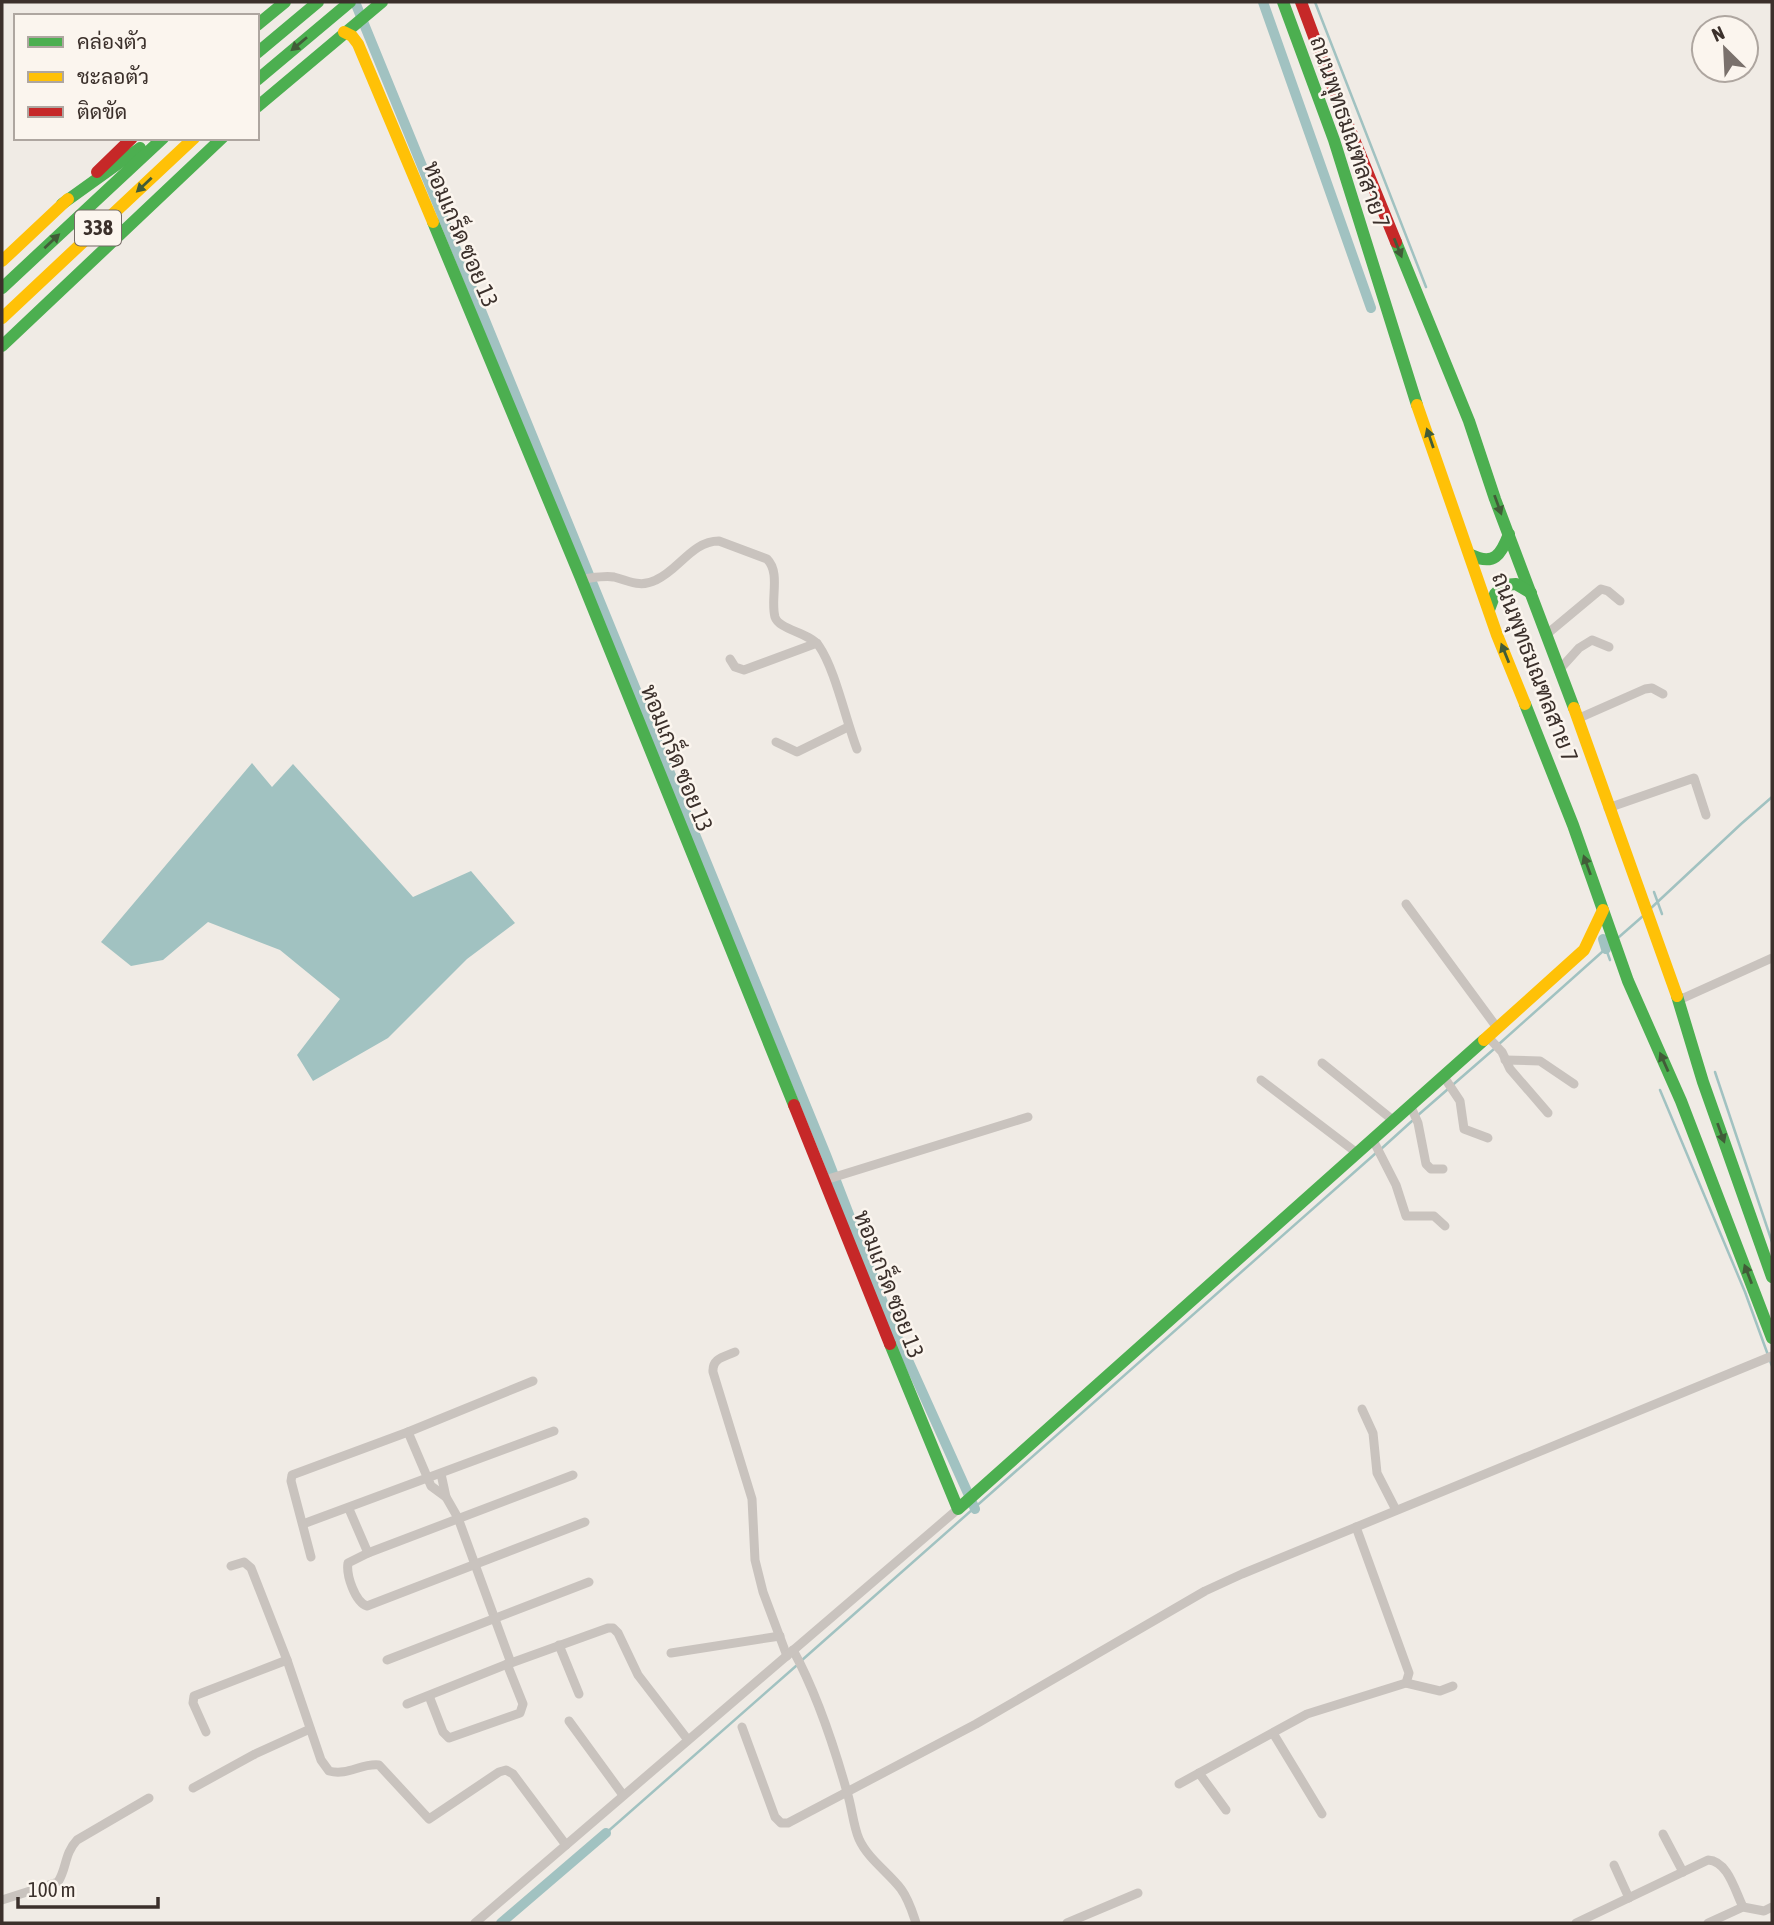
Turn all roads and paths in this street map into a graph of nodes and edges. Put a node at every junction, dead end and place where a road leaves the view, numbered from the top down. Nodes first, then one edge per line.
1 (285, 2) edge
2 (318, 2) edge
3 (382, 2) edge
4 (1283, 2) edge
5 (1301, 2) edge
6 (346, 5) edge
7 (259, 23) edge
8 (349, 27) junction
9 (259, 51) edge
10 (259, 78) edge
11 (259, 105) edge
12 (130, 140) edge
13 (150, 140) edge
14 (161, 140) edge
15 (192, 140) edge
16 (220, 140) edge
17 (62, 204) junction
18 (2, 261) edge
19 (2, 288) edge
20 (2, 318) edge
21 (2, 346) edge
22 (1508, 534) junction
23 (1471, 555) junction
24 (588, 579) junction
25 (1531, 593) junction
26 (1620, 601) dead end
27 (1489, 610) junction
28 (1547, 634) junction
29 (817, 643) junction
30 (1609, 647) dead end
31 (730, 659) dead end
32 (1560, 669) junction
33 (1663, 694) dead end
34 (1577, 719) junction
35 (848, 727) junction
36 (776, 742) dead end
37 (857, 749) dead end
38 (1608, 807) junction
39 (1706, 815) dead end
40 (1406, 904) dead end
41 (1603, 910) junction
42 (1772, 958) edge
43 (1679, 1000) junction
44 (1493, 1036) junction
45 (1503, 1056) junction
46 (1322, 1063) dead end
47 (1446, 1079) junction
48 (1261, 1080) dead end
49 (1574, 1084) dead end
50 (1548, 1113) dead end
51 (1414, 1115) junction
52 (1028, 1117) dead end
53 (1394, 1121) junction
54 (1488, 1138) dead end
55 (1375, 1142) junction
56 (1357, 1153) junction
57 (1443, 1169) dead end
58 (832, 1178) junction
59 (1445, 1226) dead end
60 (1772, 1277) edge
61 (1772, 1338) edge
62 (735, 1352) dead end
63 (1768, 1358) edge
64 (533, 1381) dead end
65 (1362, 1409) dead end
66 (554, 1431) dead end
67 (408, 1432) junction
68 (441, 1474) junction
69 (573, 1475) dead end
70 (427, 1478) junction
71 (446, 1497) junction
72 (967, 1502) junction
73 (349, 1509) junction
74 (1396, 1510) junction
75 (458, 1518) junction
76 (585, 1522) dead end
77 (303, 1524) junction
78 (1356, 1527) junction
79 (368, 1553) junction
80 (311, 1557) dead end
81 (475, 1565) junction
82 (231, 1566) dead end
83 (589, 1581) dead end
84 (496, 1618) junction
85 (780, 1636) junction
86 (559, 1645) junction
87 (671, 1653) dead end
88 (792, 1654) junction
89 (287, 1660) junction
90 (387, 1660) dead end
91 (509, 1663) junction
92 (1406, 1683) junction
93 (1453, 1686) dead end
94 (579, 1694) dead end
95 (429, 1696) junction
96 (407, 1704) dead end
97 (569, 1721) dead end
98 (742, 1727) dead end
99 (310, 1730) junction
100 (206, 1732) dead end
101 (1273, 1733) junction
102 (688, 1740) junction
103 (1199, 1773) junction
104 (1179, 1784) dead end
105 (193, 1788) dead end
106 (848, 1792) junction
107 (623, 1795) junction
108 (149, 1798) dead end
109 (1226, 1810) dead end
110 (1322, 1814) dead end
111 (1663, 1834) dead end
112 (566, 1845) junction
113 (1614, 1865) dead end
114 (1683, 1872) junction
115 (1138, 1893) dead end
116 (1629, 1898) junction
117 (2, 1900) edge
118 (1743, 1907) junction
119 (1772, 1907) edge
120 (475, 1923) edge
121 (916, 1923) edge
122 (1067, 1923) edge
123 (1576, 1923) edge
124 (1708, 1923) edge

1 - 7 main road
2 - 9 main road
3 - 8 main road
23 -> 4 main road, ถนนพุทธมณฑลสาย 7
5 -> 22 main road, ถนนพุทธมณฑลสาย 7
6 -> 10 main road
8 - 11 main road
8 - 24 main road, หอมเกร็ด ซอย 13
12 - 17 main road
13 - 17 main road
19 -> 14 main road, 338
15 -> 20 main road, 338
16 - 21 main road
17 - 18 main road
22 - 23 main road
22 - 25 main road, ถนนพุทธมณฑลสาย 7
23 - 27 main road, ถนนพุทธมณฑลสาย 7
24 - 29 street
24 - 58 main road, หอมเกร็ด ซอย 13
25 - 27 main road
25 - 28 main road, ถนนพุทธมณฑลสาย 7
26 - 28 street
41 -> 27 main road, ถนนพุทธมณฑลสาย 7
28 - 32 main road, ถนนพุทธมณฑลสาย 7
29 - 31 street
29 - 35 street
30 - 32 street
32 - 34 main road, ถนนพุทธมณฑลสาย 7
33 - 34 street
34 - 38 main road, ถนนพุทธมณฑลสาย 7
35 - 36 street
35 - 37 street
38 - 39 street
38 - 43 main road, ถนนพุทธมณฑลสาย 7
40 - 44 street
41 - 44 main road
61 -> 41 main road, ถนนพุทธมณฑลสาย 7
42 - 43 street
43 -> 60 main road, ถนนพุทธมณฑลสาย 7
44 - 45 street
44 - 47 main road
45 - 49 street
45 - 50 street
46 - 53 street
47 - 51 main road
47 - 54 street
48 - 56 street
51 - 53 main road
51 - 57 street
52 - 58 street
53 - 55 main road
55 - 56 main road
55 - 59 street
56 - 72 main road
58 - 72 main road, หอมเกร็ด ซอย 13
62 - 85 street
63 - 74 street
64 - 67 street
65 - 74 street
66 - 68 street
67 - 70 street
67 - 77 street
68 - 70 street
68 - 71 street
69 - 75 street
70 - 71 street
70 - 73 street
71 - 75 street
72 - 88 street
73 - 77 street
73 - 79 street
74 - 78 street
75 - 79 street
75 - 81 street
76 - 81 street
77 - 80 street
78 - 92 street
78 - 106 street
79 - 81 street
81 - 84 street
82 - 89 street
83 - 84 street
84 - 90 street
84 - 91 street
85 - 87 street
85 - 88 street
86 - 91 street
86 - 94 street
86 - 102 street
88 - 102 street
88 - 106 street
89 - 99 street
89 - 100 street
91 - 95 street
91 - 95 street
92 - 93 street
92 - 101 street
95 - 96 street
97 - 107 street
98 - 106 street
99 - 105 street
99 - 112 street
101 - 103 street
101 - 110 street
102 - 107 street
103 - 104 street
103 - 109 street
106 - 121 street
107 - 112 street
108 - 117 street
111 - 114 street
112 - 120 street
113 - 116 street
114 - 116 street
114 - 118 street
115 - 122 street
116 - 123 street
118 - 119 street
118 - 124 street

